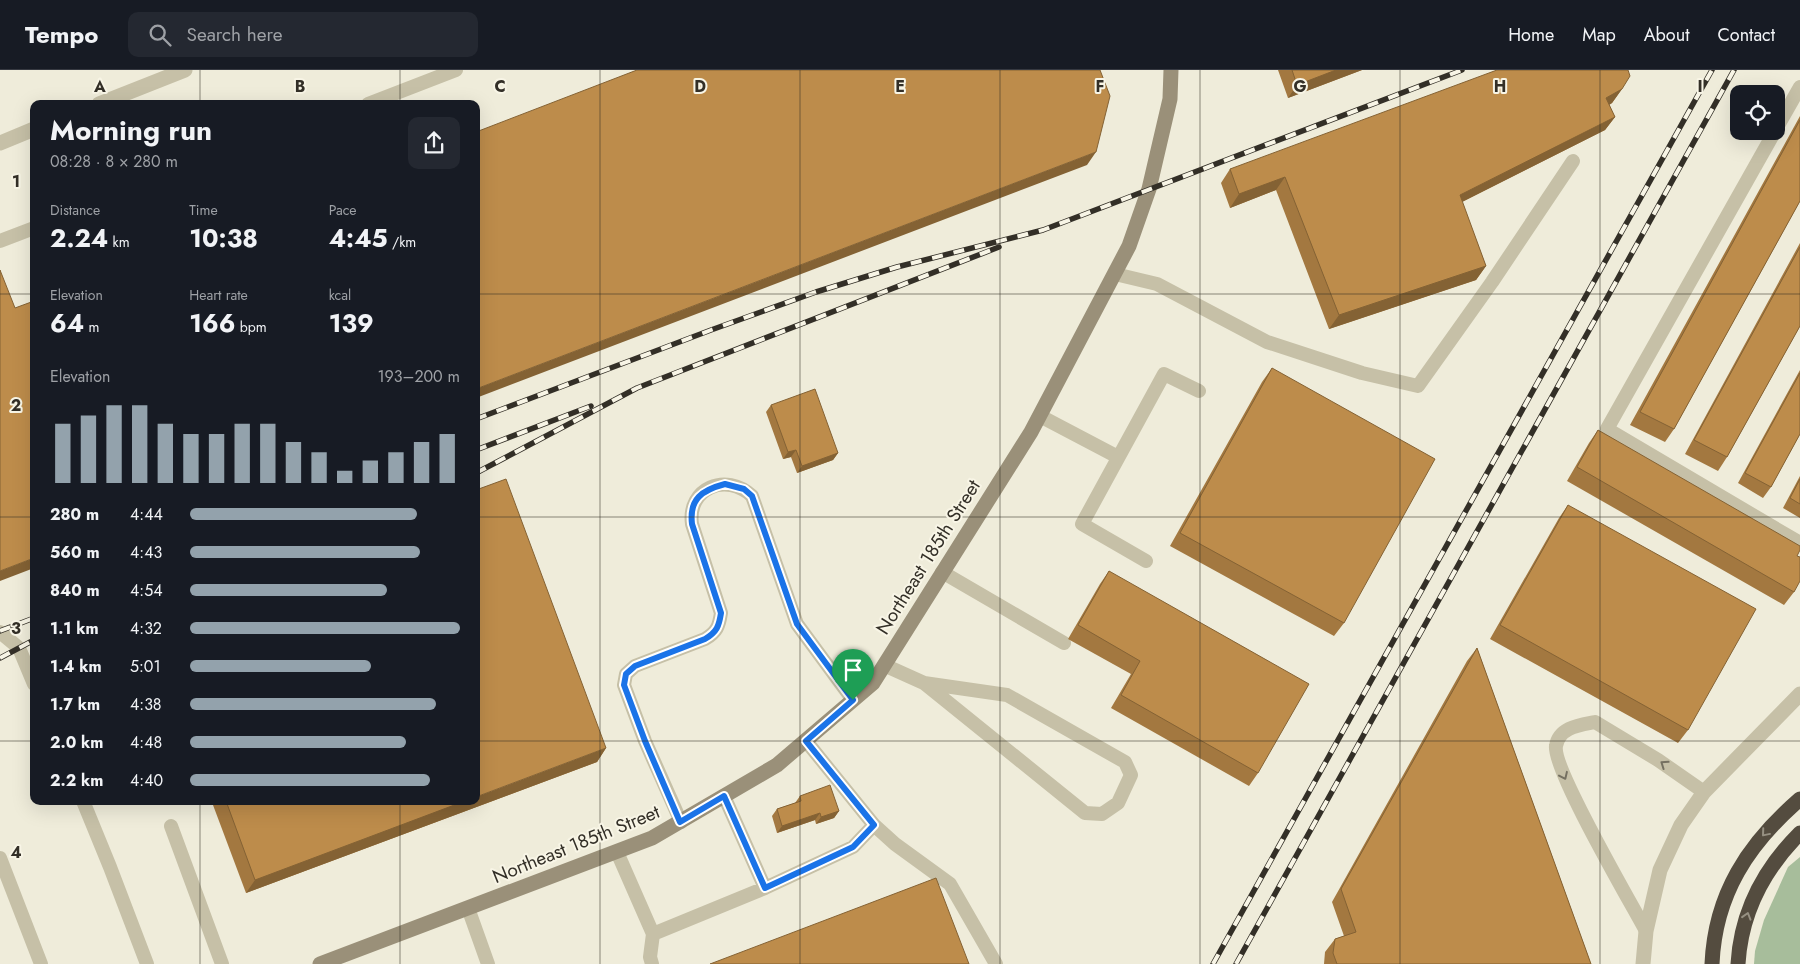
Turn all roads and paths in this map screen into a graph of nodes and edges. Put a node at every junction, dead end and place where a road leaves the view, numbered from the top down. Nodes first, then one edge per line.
1 (185, 70) edge
2 (456, 70) edge
3 (1171, 70) edge
4 (1800, 88) edge
5 (109, 100) edge
6 (378, 100) edge
7 (1785, 114) edge
8 (30, 132) edge
9 (1770, 140) edge
10 (0, 143) edge
11 (1573, 161) edge
12 (30, 229) edge
13 (0, 240) edge
14 (1115, 274) junction
15 (1199, 391) dead end
16 (1040, 416) junction
17 (1118, 457) junction
18 (1800, 543) edge
19 (1146, 561) dead end
20 (942, 572) junction
21 (0, 632) edge
22 (1064, 643) dead end
23 (884, 665) junction
24 (30, 674) edge
25 (924, 683) junction
26 (1800, 694) edge
27 (853, 700) junction
28 (806, 741) junction
29 (1704, 792) junction
30 (724, 796) junction
31 (1800, 799) edge
32 (85, 805) edge
33 (680, 822) junction
34 (874, 825) junction
35 (172, 826) dead end
36 (1800, 833) edge
37 (618, 852) junction
38 (0, 858) edge
39 (765, 888) junction
40 (468, 908) junction
41 (1646, 931) junction
42 (653, 934) junction
43 (41, 964) edge
44 (147, 964) edge
45 (222, 964) edge
46 (320, 964) edge
47 (488, 964) edge
48 (652, 964) edge
49 (996, 964) edge
50 (1643, 964) edge
51 (1712, 964) edge
52 (1738, 964) edge

1 - 5 street
2 - 6 lane
3 - 14 street, Northeast 185th Street
4 - 7 lane
8 - 10 street
9 - 18 lane
11 - 14 lane
12 - 13 lane
14 - 16 street, Northeast 185th Street
15 - 17 lane
16 - 17 lane
16 - 20 street, Northeast 185th Street
17 - 19 lane
20 - 22 lane
20 - 23 street, Northeast 185th Street
21 - 24 lane
23 - 25 lane
23 - 27 street, Northeast 185th Street
25 - 25 lane
26 - 29 street
27 - 28 street, Northeast 185th Street
27 - 33 lane
28 - 30 street, Northeast 185th Street
28 - 34 lane
29 - 41 street
29 -> 41 lane
30 - 33 street, Northeast 185th Street
30 - 39 lane
31 -> 51 highway
32 - 44 lane
33 - 37 street, Northeast 185th Street
34 - 39 lane
34 - 49 lane
35 - 45 lane
52 -> 36 highway
37 - 40 street, Northeast 185th Street
37 - 42 lane
38 - 43 lane
39 - 42 lane
40 - 46 street, Northeast 185th Street
40 - 47 lane
41 - 50 street
42 - 48 lane

